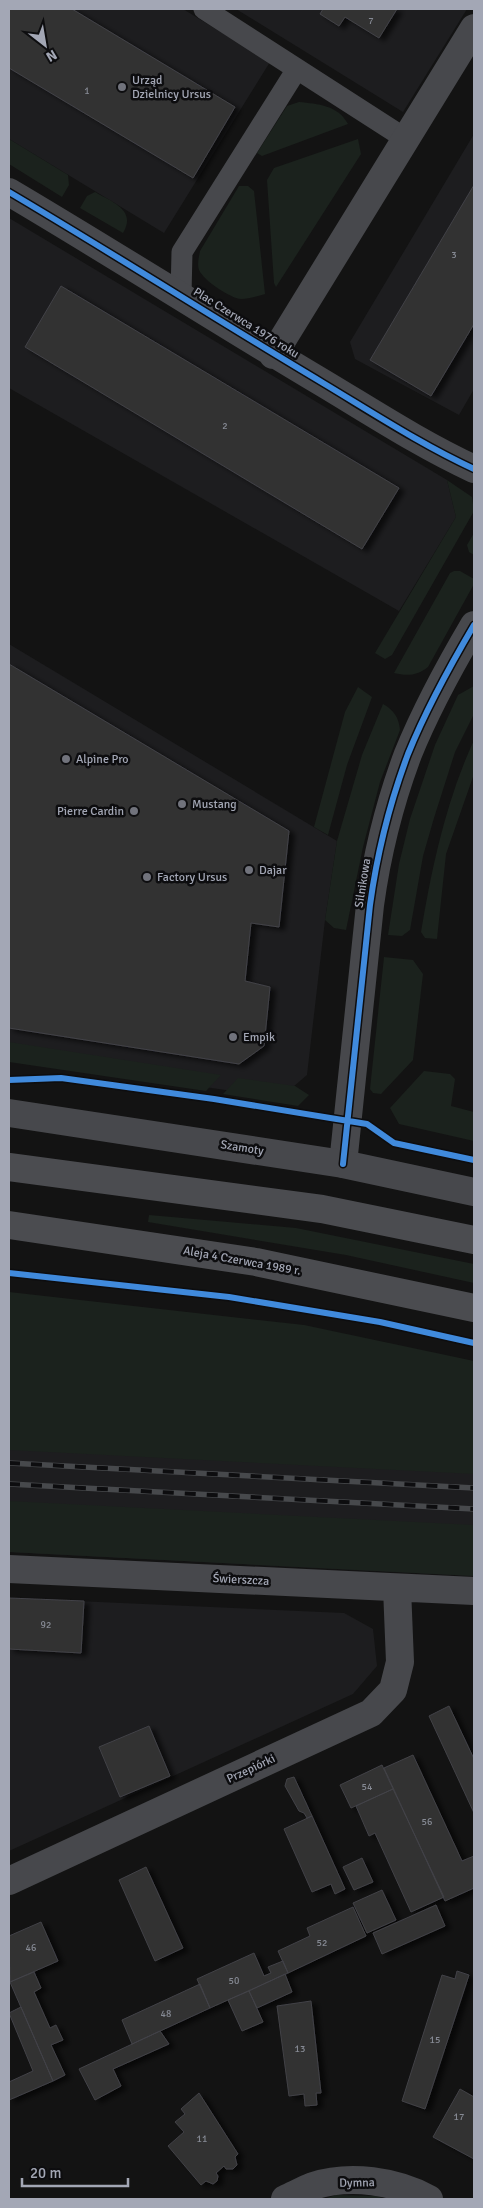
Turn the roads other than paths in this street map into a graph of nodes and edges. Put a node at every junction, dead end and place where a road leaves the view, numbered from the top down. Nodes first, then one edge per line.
1 (204, 9) edge
2 (474, 28) edge
3 (297, 69) junction
4 (406, 139) junction
5 (9, 192) edge
6 (181, 296) junction
7 (273, 355) junction
8 (474, 469) edge
9 (469, 634) edge
10 (9, 1113) edge
11 (343, 1164) junction
12 (9, 1167) edge
13 (474, 1192) edge
14 (9, 1225) edge
15 (474, 1240) edge
16 (474, 1308) edge
17 (9, 1569) edge
18 (397, 1588) junction
19 (474, 1591) edge
20 (9, 1881) edge
21 (285, 2199) edge
22 (429, 2199) edge

1 - 3 lane
2 - 4 street
3 - 4 lane
3 - 6 lane
4 - 7 street
5 - 6 street, Plac Czerwca 1976 roku
6 - 7 street, Plac Czerwca 1976 roku
7 - 8 street, Plac Czerwca 1976 roku
9 - 11 street, Silnikowa
10 - 11 street, Szamoty
11 - 13 street, Szamoty
12 - 15 main road
14 - 16 main road, Aleja 4 Czerwca 1989 r.
17 - 18 street, Świerszcza
18 - 19 street, Świerszcza
18 - 20 street, Przepiórki
21 - 22 street, Dymna

